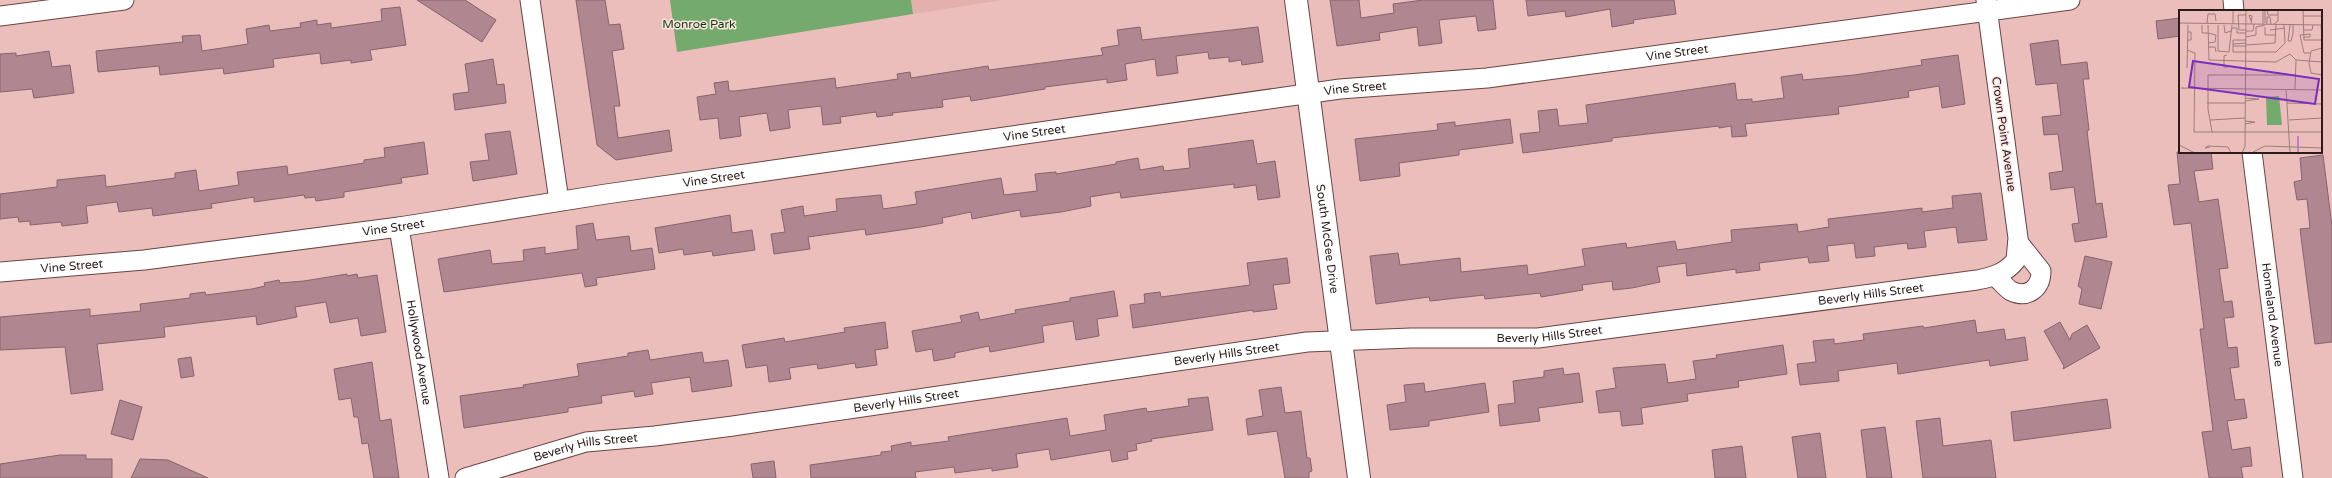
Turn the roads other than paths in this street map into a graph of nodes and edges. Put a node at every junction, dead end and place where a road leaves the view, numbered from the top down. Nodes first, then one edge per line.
1 (124, 0) edge
2 (530, 0) edge
3 (1296, 0) edge
4 (2070, 0) edge
5 (2233, 0) edge
6 (1987, 6) edge
7 (2234, 10) edge
8 (0, 16) edge
9 (1308, 94) junction
10 (2252, 153) edge
11 (559, 202) junction
12 (399, 227) junction
13 (2018, 242) junction
14 (2011, 266) joint
15 (0, 272) edge
16 (1995, 276) junction
17 (1341, 341) junction
18 (439, 478) edge
19 (465, 478) edge
20 (1359, 478) edge
21 (2293, 478) edge

1 - 8 street
2 - 11 street
3 - 9 street, South McGee Drive
4 - 6 street, Vine Street
5 - 7 street
6 - 9 street, Vine Street
6 - 13 street, Crown Point Avenue
9 - 11 street, Vine Street
9 - 17 street, South McGee Drive
10 - 21 street, Homeland Avenue
11 - 12 street, Vine Street
12 - 15 street, Vine Street
12 - 18 street, Hollywood Avenue
13 - 14 street, Crown Point Avenue
13 - 16 street
14 - 16 street, Beverly Hills Street
16 - 17 street, Beverly Hills Street
17 - 19 street, Beverly Hills Street
17 - 20 street, South McGee Drive

